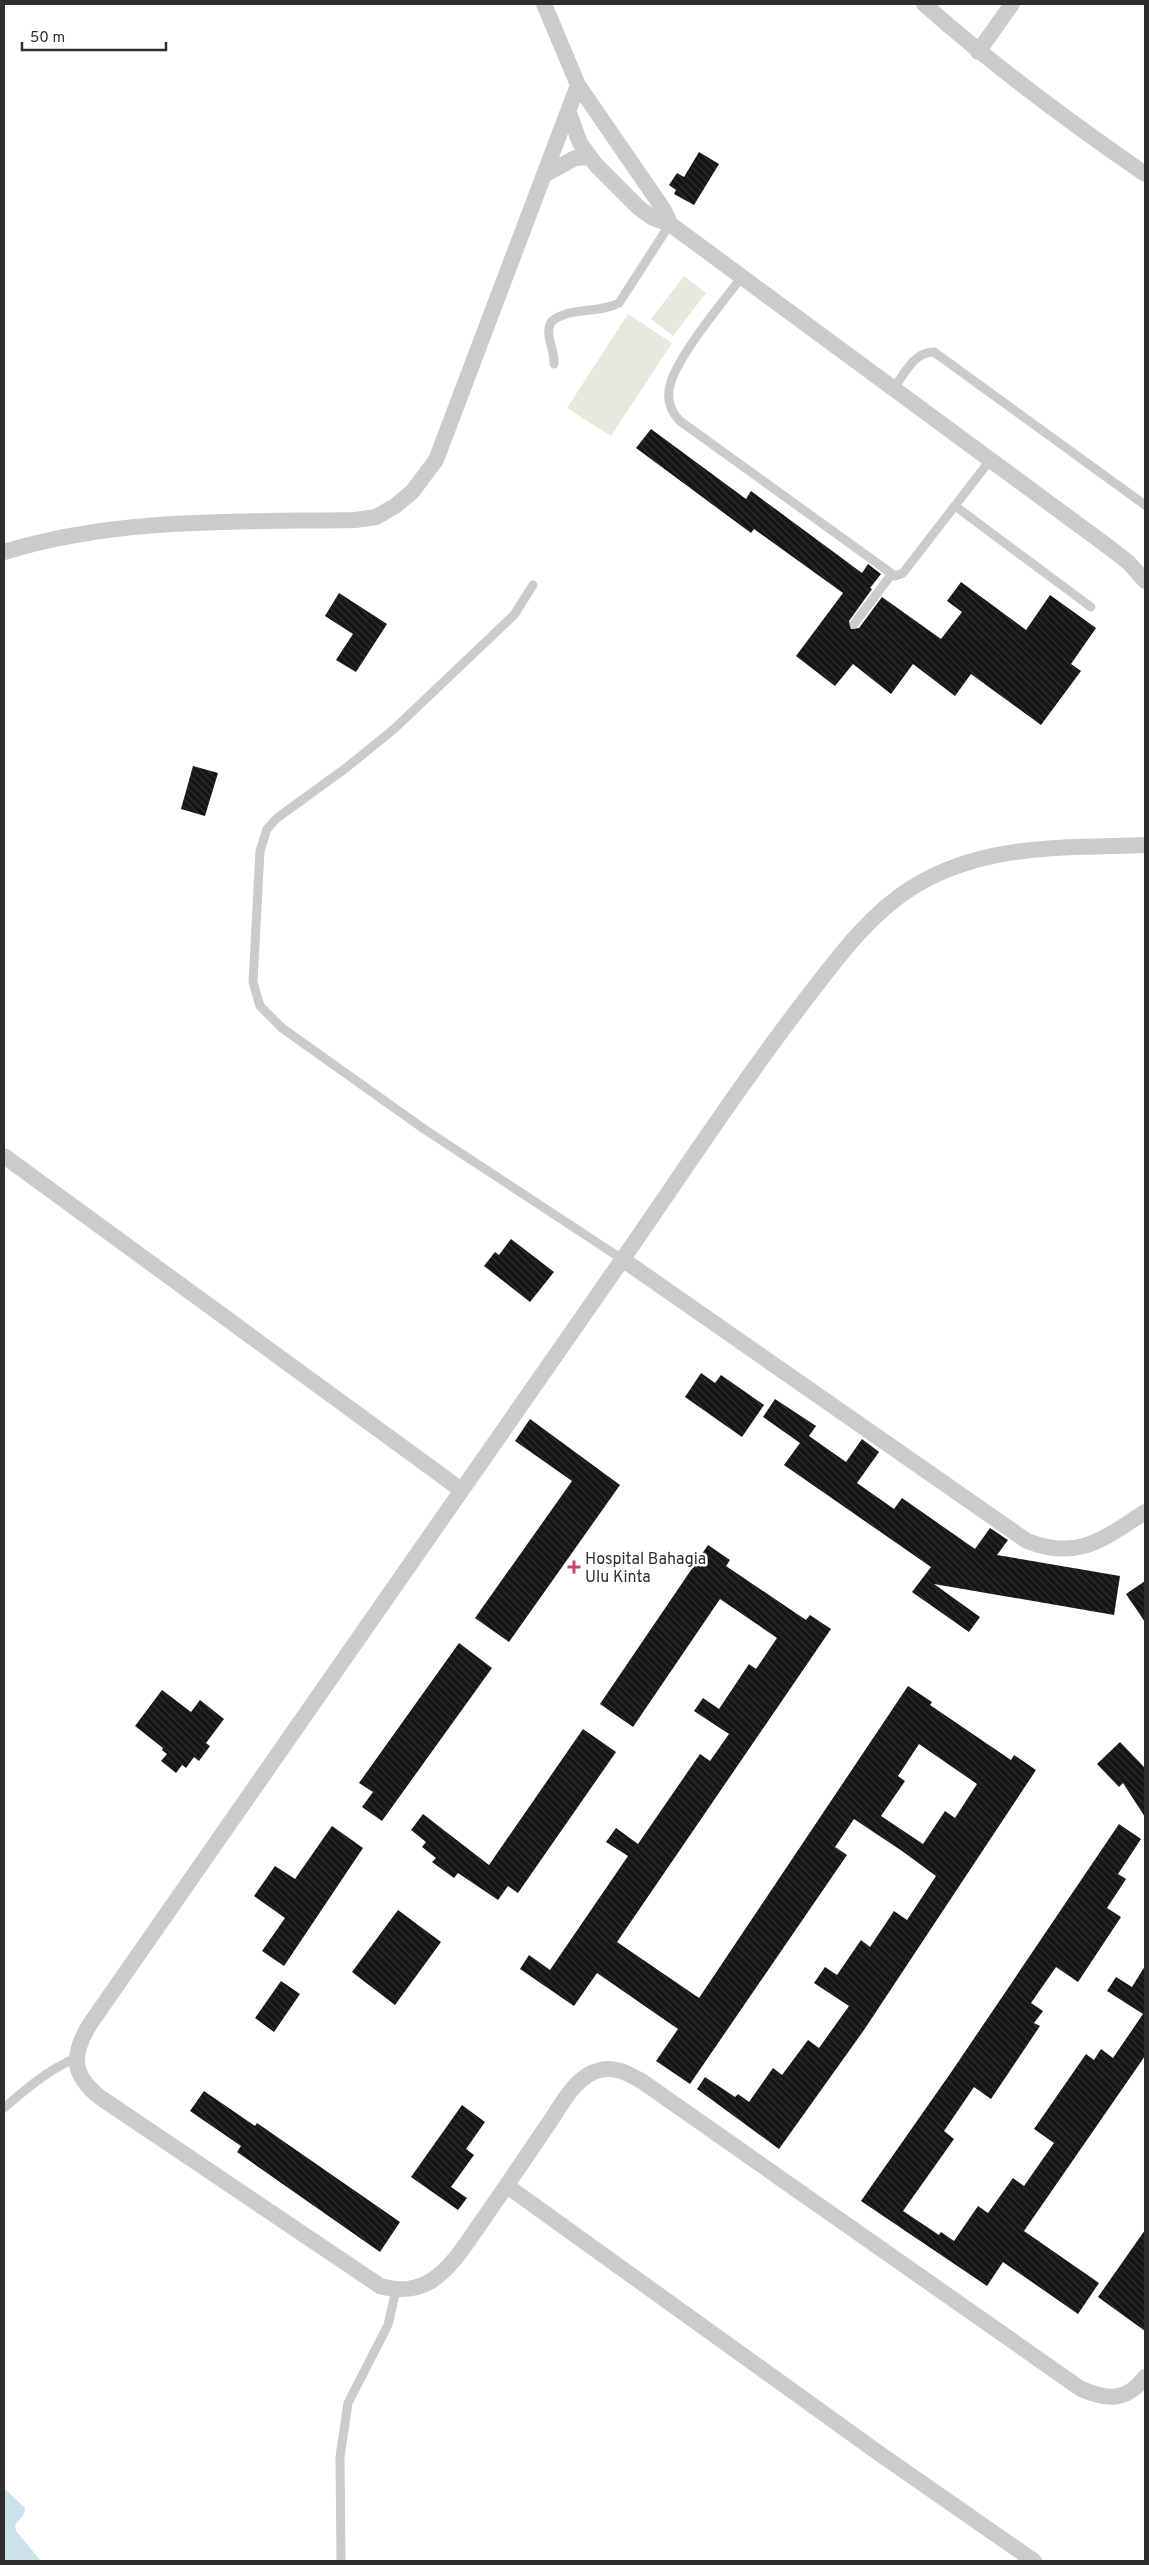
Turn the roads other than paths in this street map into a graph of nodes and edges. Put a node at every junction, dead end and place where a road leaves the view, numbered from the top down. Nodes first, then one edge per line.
1 (544, 4) edge
2 (924, 4) edge
3 (1012, 4) edge
4 (978, 52) junction
5 (578, 85) junction
6 (568, 113) junction
7 (590, 157) junction
8 (546, 174) junction
9 (1145, 174) edge
10 (670, 224) junction
11 (742, 277) junction
12 (554, 364) dead end
13 (894, 388) junction
14 (991, 459) junction
15 (1145, 505) edge
16 (955, 506) junction
17 (4, 552) edge
18 (891, 574) junction
19 (1145, 581) edge
20 (533, 585) dead end
21 (1091, 607) dead end
22 (854, 624) dead end
23 (1145, 845) edge
24 (4, 1156) edge
25 (622, 1259) junction
26 (460, 1489) junction
27 (1145, 1512) edge
28 (76, 2058) junction
29 (4, 2108) edge
30 (507, 2186) junction
31 (396, 2290) junction
32 (1145, 2377) edge
33 (341, 2561) edge
34 (1034, 2561) edge

1 - 5 street
2 - 4 street
3 - 4 street
4 - 9 street
5 - 6 street
5 - 10 street
6 - 7 street
6 - 8 street
7 - 8 street
7 - 10 street
8 - 17 street
10 - 11 street
10 - 12 lane
11 - 13 street
11 - 18 lane
13 - 14 street
13 - 15 lane
14 - 16 lane
14 - 19 street
16 - 18 lane
16 - 21 lane
18 - 22 lane
20 - 25 lane
23 - 25 street
24 - 26 street
25 - 26 street
25 - 27 street
26 - 28 street
28 - 29 lane
28 - 31 street
30 - 31 street
30 - 32 street
30 - 34 street
31 - 33 lane

